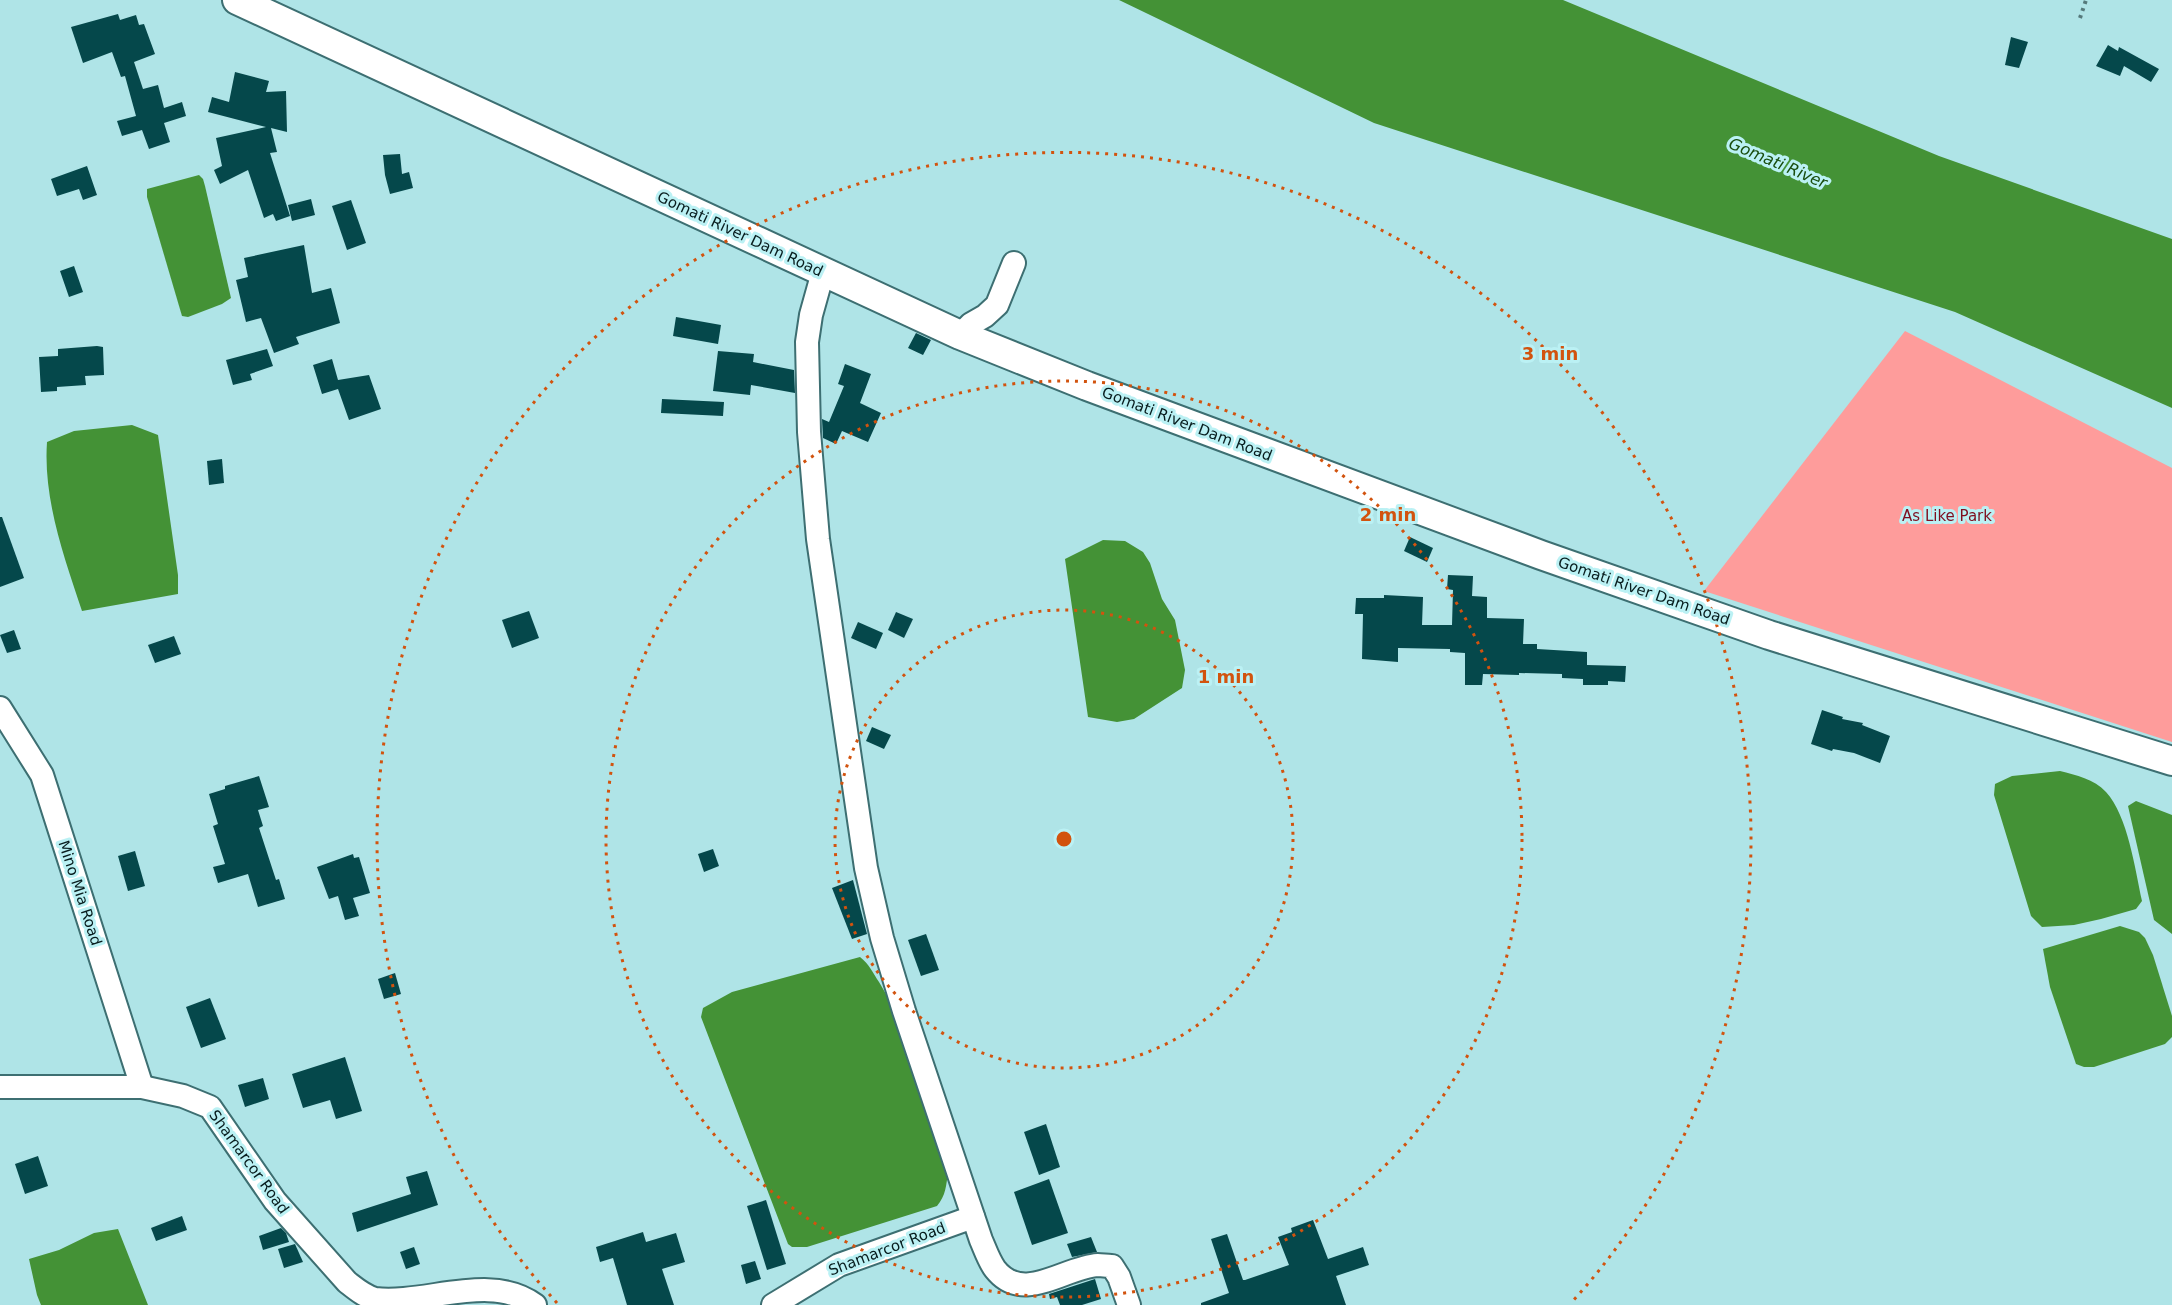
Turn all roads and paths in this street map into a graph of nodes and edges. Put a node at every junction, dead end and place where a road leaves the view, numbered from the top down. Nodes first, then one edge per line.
1 (237, 0) edge
2 (2086, 0) edge
3 (2080, 18) dead end
4 (1014, 263) dead end
5 (824, 272) junction
6 (960, 335) junction
7 (0, 708) edge
8 (2172, 761) edge
9 (142, 1086) junction
10 (0, 1087) edge
11 (973, 1217) junction
12 (535, 1305) edge
13 (773, 1305) edge
14 (1128, 1305) edge

1 - 5 main road, Gomati River Dam Road
2 - 3 path
4 - 6 street
5 - 6 main road, Gomati River Dam Road
5 - 11 street
6 - 8 main road, Gomati River Dam Road
7 - 9 street, Mino Mia Road
9 - 10 street, Shamarcor Road
9 - 12 street, Shamarcor Road
11 - 13 street, Shamarcor Road
11 - 14 street

